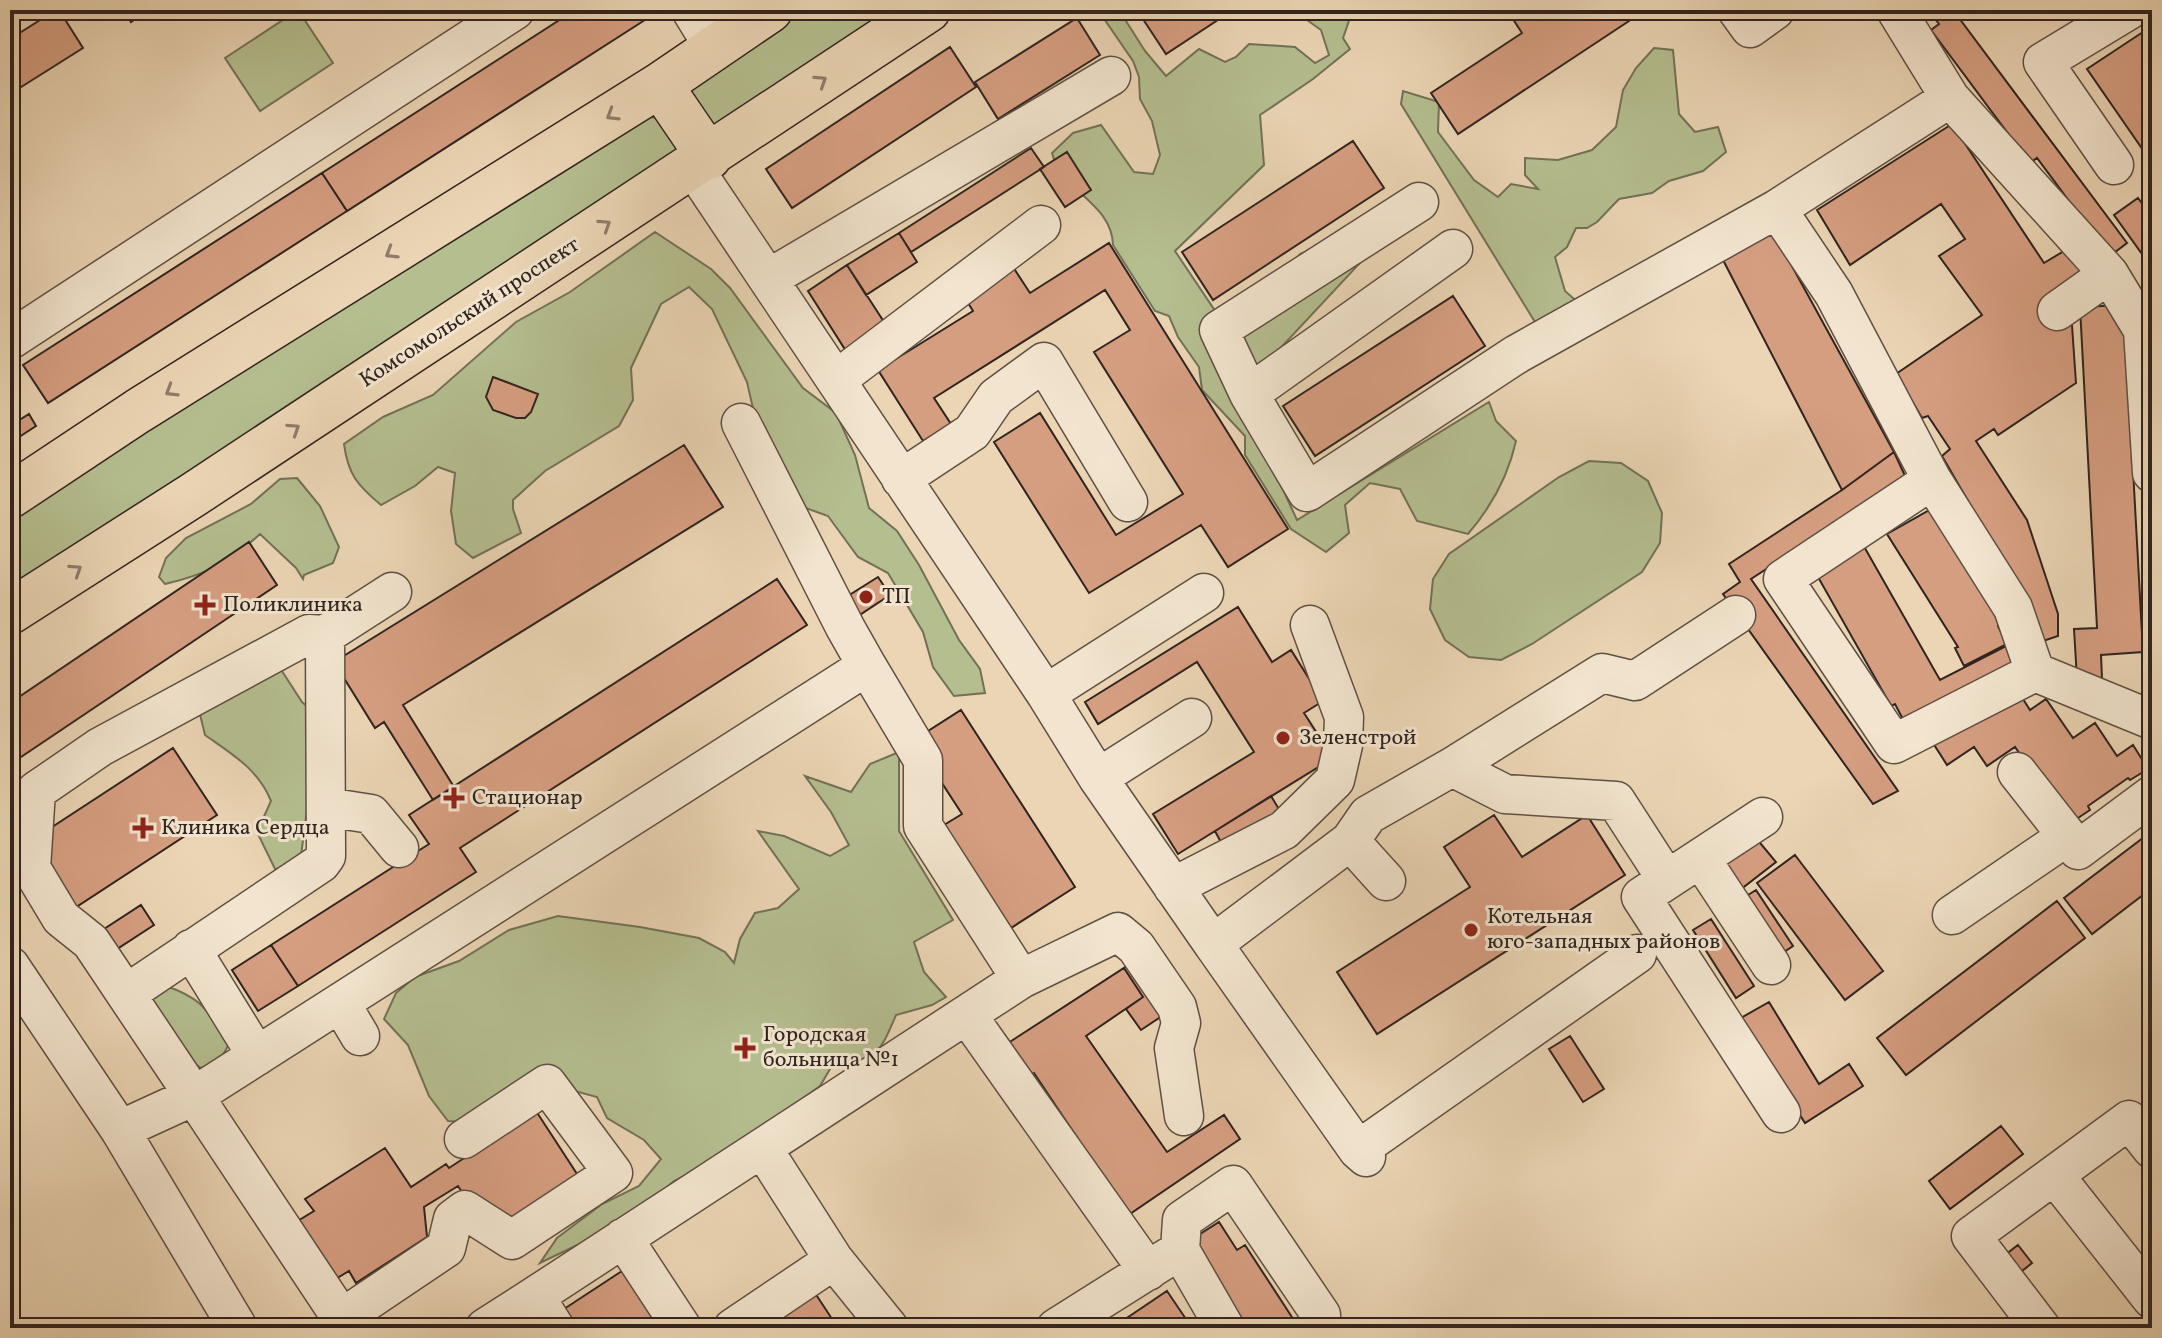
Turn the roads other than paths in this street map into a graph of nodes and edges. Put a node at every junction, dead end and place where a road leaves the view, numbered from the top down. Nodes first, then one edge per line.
1 (515, 10) edge
2 (691, 10) edge
3 (770, 10) edge
4 (928, 10) edge
5 (1737, 10) edge
6 (1775, 10) edge
7 (1896, 10) edge
8 (2129, 10) edge
9 (713, 46) junction
10 (1111, 76) dead end
11 (660, 85) junction
12 (1950, 98) junction
13 (701, 162) junction
14 (2114, 165) dead end
15 (1419, 202) dead end
16 (1777, 209) junction
17 (1041, 225) dead end
18 (1453, 249) dead end
19 (2109, 274) junction
20 (768, 279) junction
21 (2057, 311) dead end
22 (2147, 333) edge
23 (10, 340) edge
24 (836, 380) junction
25 (1249, 394) junction
26 (741, 423) dead end
27 (2150, 437) edge
28 (2152, 473) edge
29 (901, 479) junction
30 (1932, 480) junction
31 (10, 496) edge
32 (1128, 502) dead end
33 (392, 592) dead end
34 (1204, 593) dead end
35 (10, 612) edge
36 (1736, 615) dead end
37 (1310, 625) dead end
38 (325, 635) junction
39 (867, 666) junction
40 (2035, 672) junction
41 (1046, 694) junction
42 (1192, 718) dead end
43 (2152, 720) edge
44 (1452, 767) junction
45 (2017, 772) dead end
46 (1098, 778) junction
47 (2152, 795) edge
48 (326, 807) junction
49 (1763, 817) dead end
50 (2066, 837) junction
51 (1350, 841) junction
52 (399, 848) dead end
53 (1701, 859) junction
54 (1667, 880) junction
55 (1386, 881) dead end
56 (1173, 887) junction
57 (1952, 915) dead end
58 (1213, 944) junction
59 (191, 949) junction
60 (1637, 954) dead end
61 (1771, 965) dead end
62 (10, 966) edge
63 (1021, 979) junction
64 (126, 994) junction
65 (341, 1004) junction
66 (967, 1015) junction
67 (360, 1036) dead end
68 (257, 1056) junction
69 (194, 1096) junction
70 (1781, 1113) dead end
71 (1184, 1116) dead end
72 (120, 1130) junction
73 (464, 1139) dead end
74 (763, 1149) junction
75 (2152, 1149) edge
76 (2055, 1176) junction
77 (623, 1238) junction
78 (1180, 1250) junction
79 (834, 1260) junction
80 (1148, 1271) junction
81 (535, 1296) junction
82 (2152, 1299) edge
83 (1321, 1315) dead end
84 (345, 1323) edge
85 (1076, 1323) edge
86 (238, 1328) edge
87 (485, 1328) edge
88 (555, 1328) edge
89 (682, 1328) edge
90 (733, 1328) edge
91 (889, 1328) edge
92 (1225, 1328) edge
93 (2041, 1328) edge

1 - 23 lane
2 - 9 lane
3 - 9 main road
13 -> 4 main road, Комсомольский проспект
5 - 6 lane
7 - 12 lane
8 - 14 lane
9 - 11 main road
10 - 20 lane
11 - 13 main road
11 -> 31 main road
12 - 16 lane
12 - 19 lane
13 - 20 lane
35 -> 13 main road, Комсомольский проспект
15 - 25 lane
16 - 25 lane
16 - 30 lane
17 - 24 lane
18 - 25 lane
19 - 21 lane
19 - 22 lane
20 - 24 lane
22 - 27 lane
24 - 29 lane
26 - 39 lane
27 - 28 lane
29 - 32 lane
29 - 41 lane
30 - 40 lane
30 - 40 lane
33 - 38 lane
34 - 41 lane
36 - 44 lane
37 - 56 lane
38 - 48 lane
38 - 64 lane
39 - 63 lane
39 - 65 lane
40 - 43 lane
41 - 46 lane
42 - 46 lane
44 - 51 lane
44 - 54 lane
45 - 50 lane
46 - 56 lane
47 - 50 lane
48 - 52 lane
48 - 59 lane
49 - 53 lane
50 - 57 lane
51 - 55 lane
51 - 58 lane
53 - 54 lane
53 - 61 lane
54 - 70 lane
56 - 58 lane
58 - 60 lane
59 - 64 lane
59 - 68 lane
62 - 72 lane
63 - 66 lane
63 - 71 lane
64 - 69 lane
65 - 67 lane
65 - 68 lane
66 - 74 lane
66 - 80 lane
68 - 69 lane
69 - 72 lane
69 - 84 lane
72 - 86 lane
73 - 84 lane
74 - 77 lane
74 - 79 lane
75 - 76 lane
76 - 82 lane
76 - 93 lane
77 - 81 lane
77 - 89 lane
78 - 80 lane
78 - 83 lane
78 - 92 lane
79 - 90 lane
79 - 91 lane
80 - 85 lane
81 - 87 lane
81 - 88 lane

